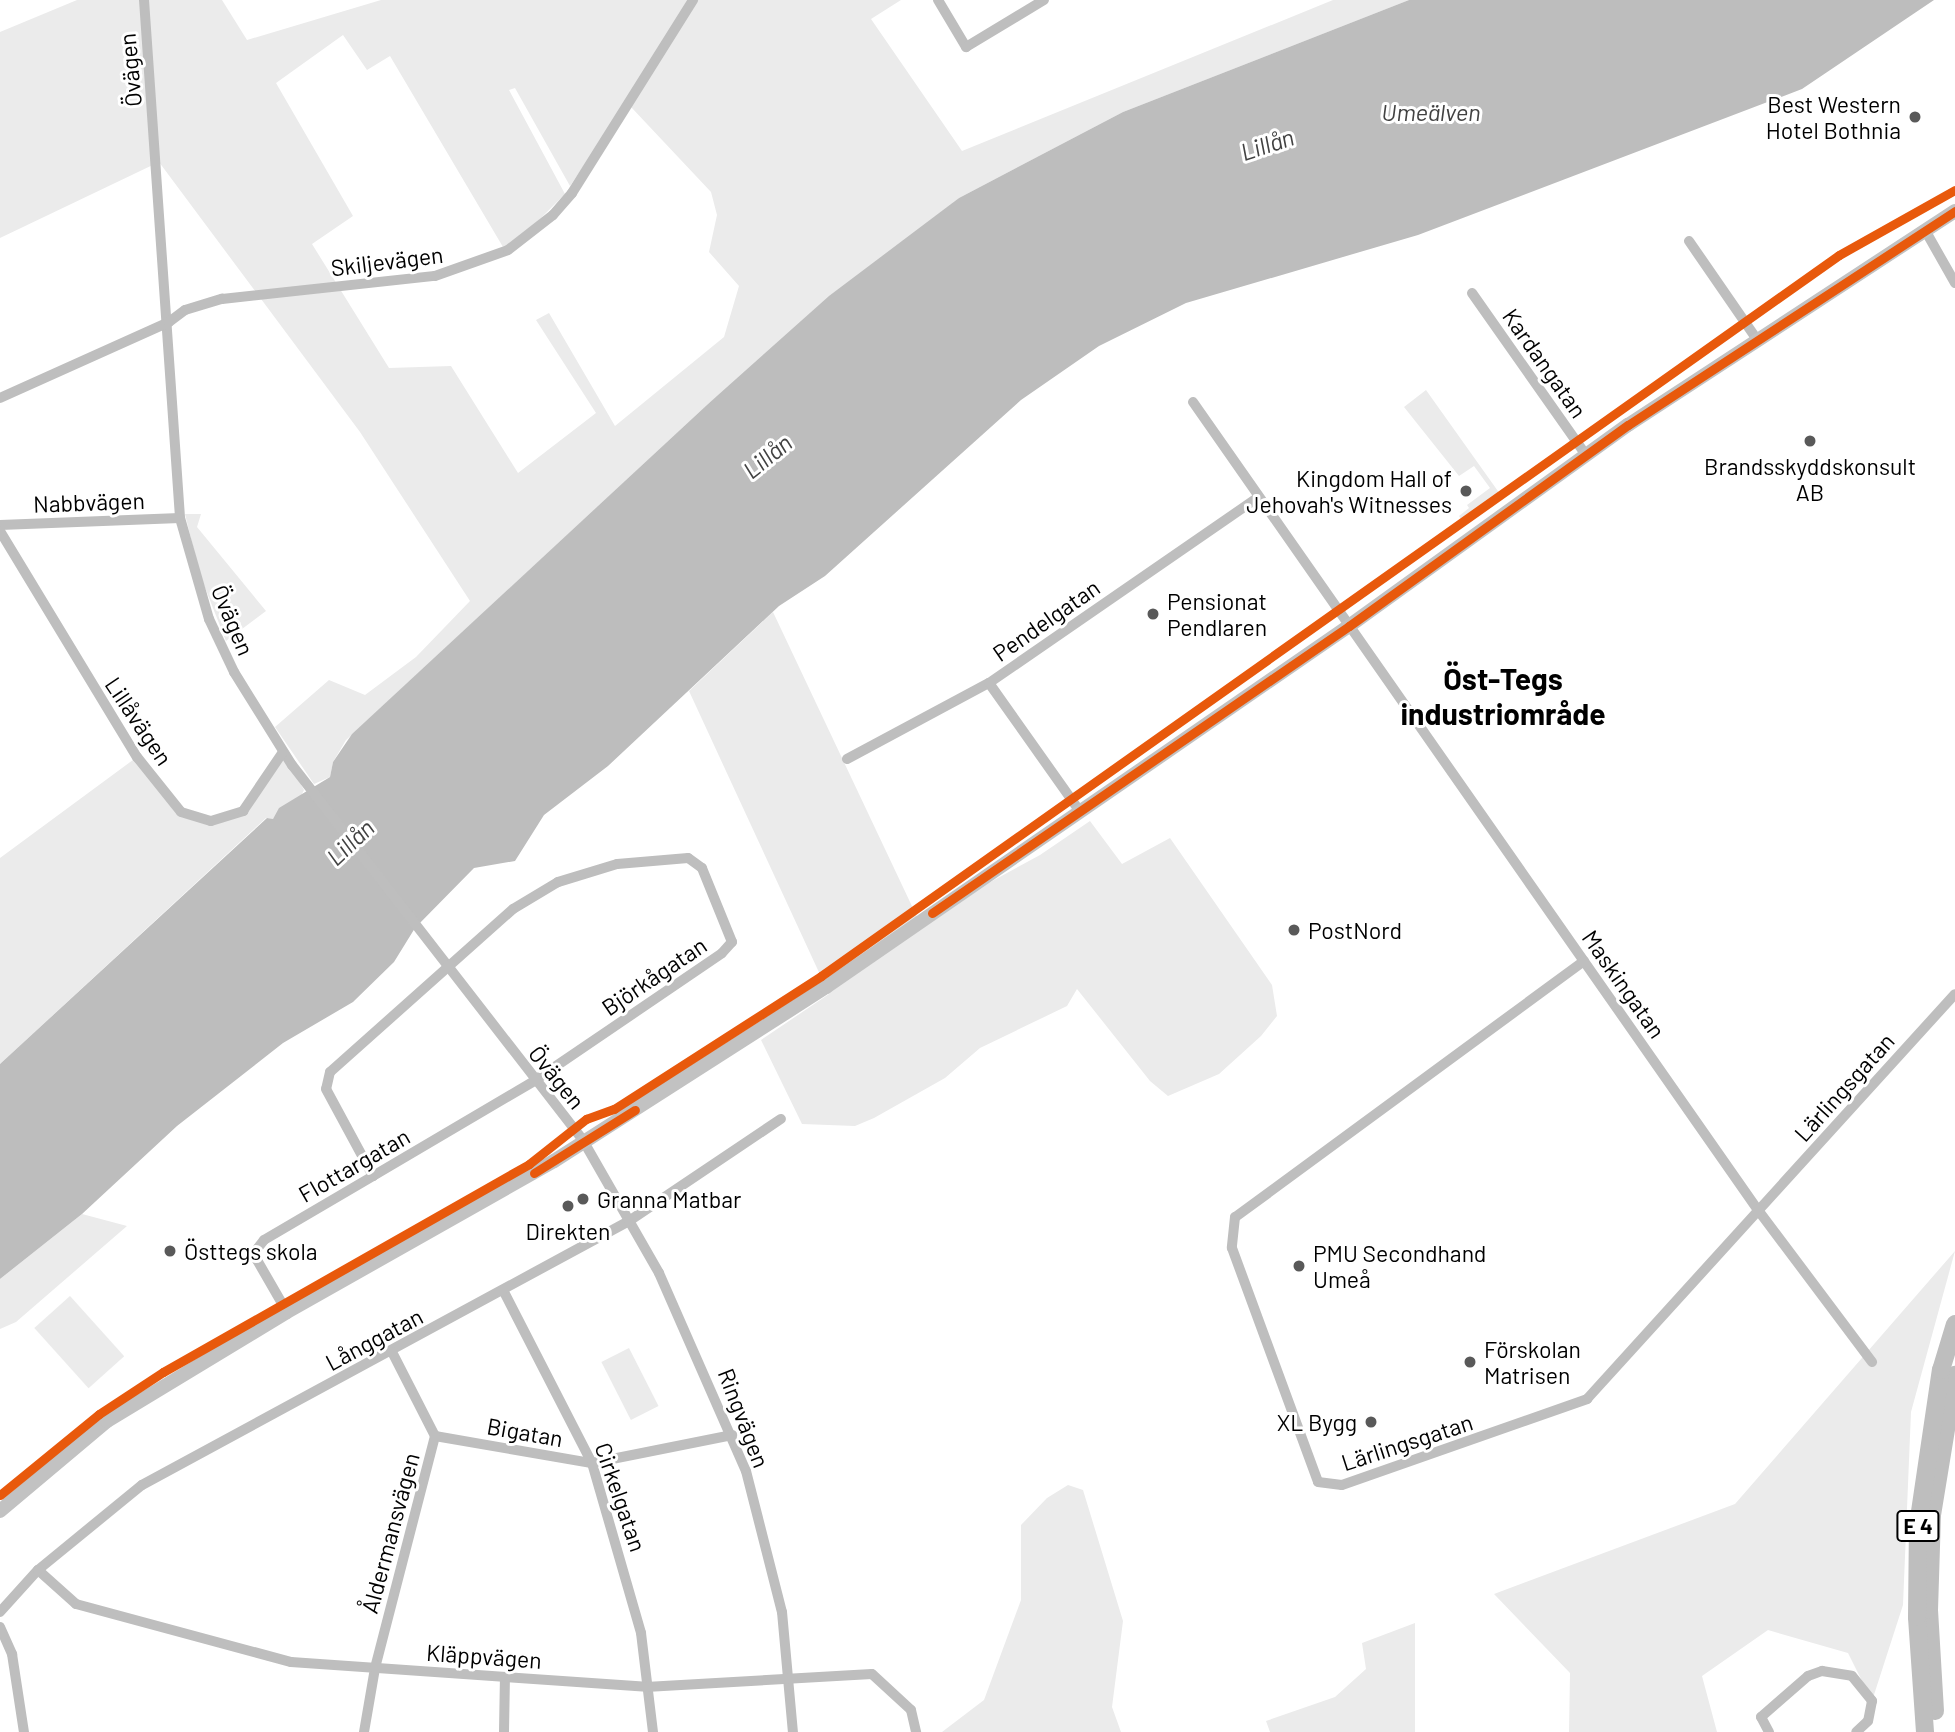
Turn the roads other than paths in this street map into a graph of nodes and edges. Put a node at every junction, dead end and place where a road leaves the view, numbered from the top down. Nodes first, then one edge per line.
1 (144, 0) edge
2 (692, 0) edge
3 (937, 0) edge
4 (1044, 0) edge
5 (1955, 211) edge
6 (1924, 230) junction
7 (1689, 241) dead end
8 (1955, 283) edge
9 (1472, 293) dead end
10 (169, 322) junction
11 (1756, 338) junction
12 (0, 398) edge
13 (1193, 402) dead end
14 (1586, 455) junction
15 (1257, 498) junction
16 (180, 518) junction
17 (0, 524) edge
18 (0, 531) edge
19 (1349, 626) junction
20 (989, 683) junction
21 (283, 752) junction
22 (847, 759) dead end
23 (1079, 810) junction
24 (1584, 961) junction
25 (449, 967) junction
26 (1955, 994) edge
27 (534, 1081) junction
28 (780, 1119) dead end
29 (584, 1142) junction
30 (373, 1176) junction
31 (1758, 1210) junction
32 (629, 1222) junction
33 (503, 1290) junction
34 (287, 1312) junction
35 (1955, 1324) edge
36 (392, 1352) junction
37 (1872, 1362) dead end
38 (1955, 1375) edge
39 (732, 1435) junction
40 (435, 1436) junction
41 (592, 1463) junction
42 (0, 1511) edge
43 (38, 1570) junction
44 (0, 1612) edge
45 (0, 1627) edge
46 (375, 1668) junction
47 (787, 1676) junction
48 (505, 1677) junction
49 (646, 1687) junction
50 (24, 1732) edge
51 (364, 1732) edge
52 (504, 1732) edge
53 (653, 1732) edge
54 (793, 1732) edge
55 (916, 1732) edge
56 (1769, 1732) edge
57 (1856, 1732) edge
58 (1925, 1732) edge
59 (1937, 1732) edge

1 - 10 street, Övägen
2 - 10 street, Skiljevägen
3 - 4 street
5 - 6 street
6 - 8 street
6 - 11 street
7 - 11 street
9 - 14 street, Kardangatan
10 - 12 street
10 - 16 street, Övägen
11 - 14 street
13 - 15 street, Maskingatan
14 - 19 street
15 - 19 street, Maskingatan
15 - 20 street, Pendelgatan
16 - 17 street, Nabbvägen
16 - 21 street, Övägen
18 - 21 street, Lillåvägen
19 - 23 street
19 - 24 street, Maskingatan
20 - 22 street, Pendelgatan
20 - 23 street
21 - 25 street, Övägen
23 - 29 street
24 - 31 street, Maskingatan
24 - 31 street, Lärlingsgatan
25 - 27 street, Övägen
25 - 27 street, Björkågatan
25 - 30 street
26 - 31 street, Lärlingsgatan
27 - 29 street, Övägen
27 - 30 street, Flottargatan
28 - 32 street, Långgatan
29 - 32 street, Ringvägen
29 - 34 street
30 - 34 street, Flottargatan
31 - 37 street, Maskingatan
32 - 33 street, Långgatan
32 - 39 street, Ringvägen
33 - 36 street, Långgatan
33 - 41 street, Cirkelgatan
34 - 42 street
35 - 58 highway, E 4
36 - 40 street, Åldermansvägen
36 - 43 street, Långgatan
38 - 59 highway, E 4
39 - 41 street, Bigatan
39 - 47 street, Ringvägen
40 - 41 street, Bigatan
40 - 46 street, Åldermansvägen
41 - 49 street, Cirkelgatan
43 - 44 street, Långgatan
43 - 46 street, Kläppvägen
45 - 50 street
46 - 48 street, Kläppvägen
46 - 51 street, Åldermansvägen
47 - 49 street, Kläppvägen
47 - 54 street, Ringvägen
47 - 55 street, Kläppvägen
48 - 49 street, Kläppvägen
48 - 52 street
49 - 53 street, Cirkelgatan
56 - 57 street

